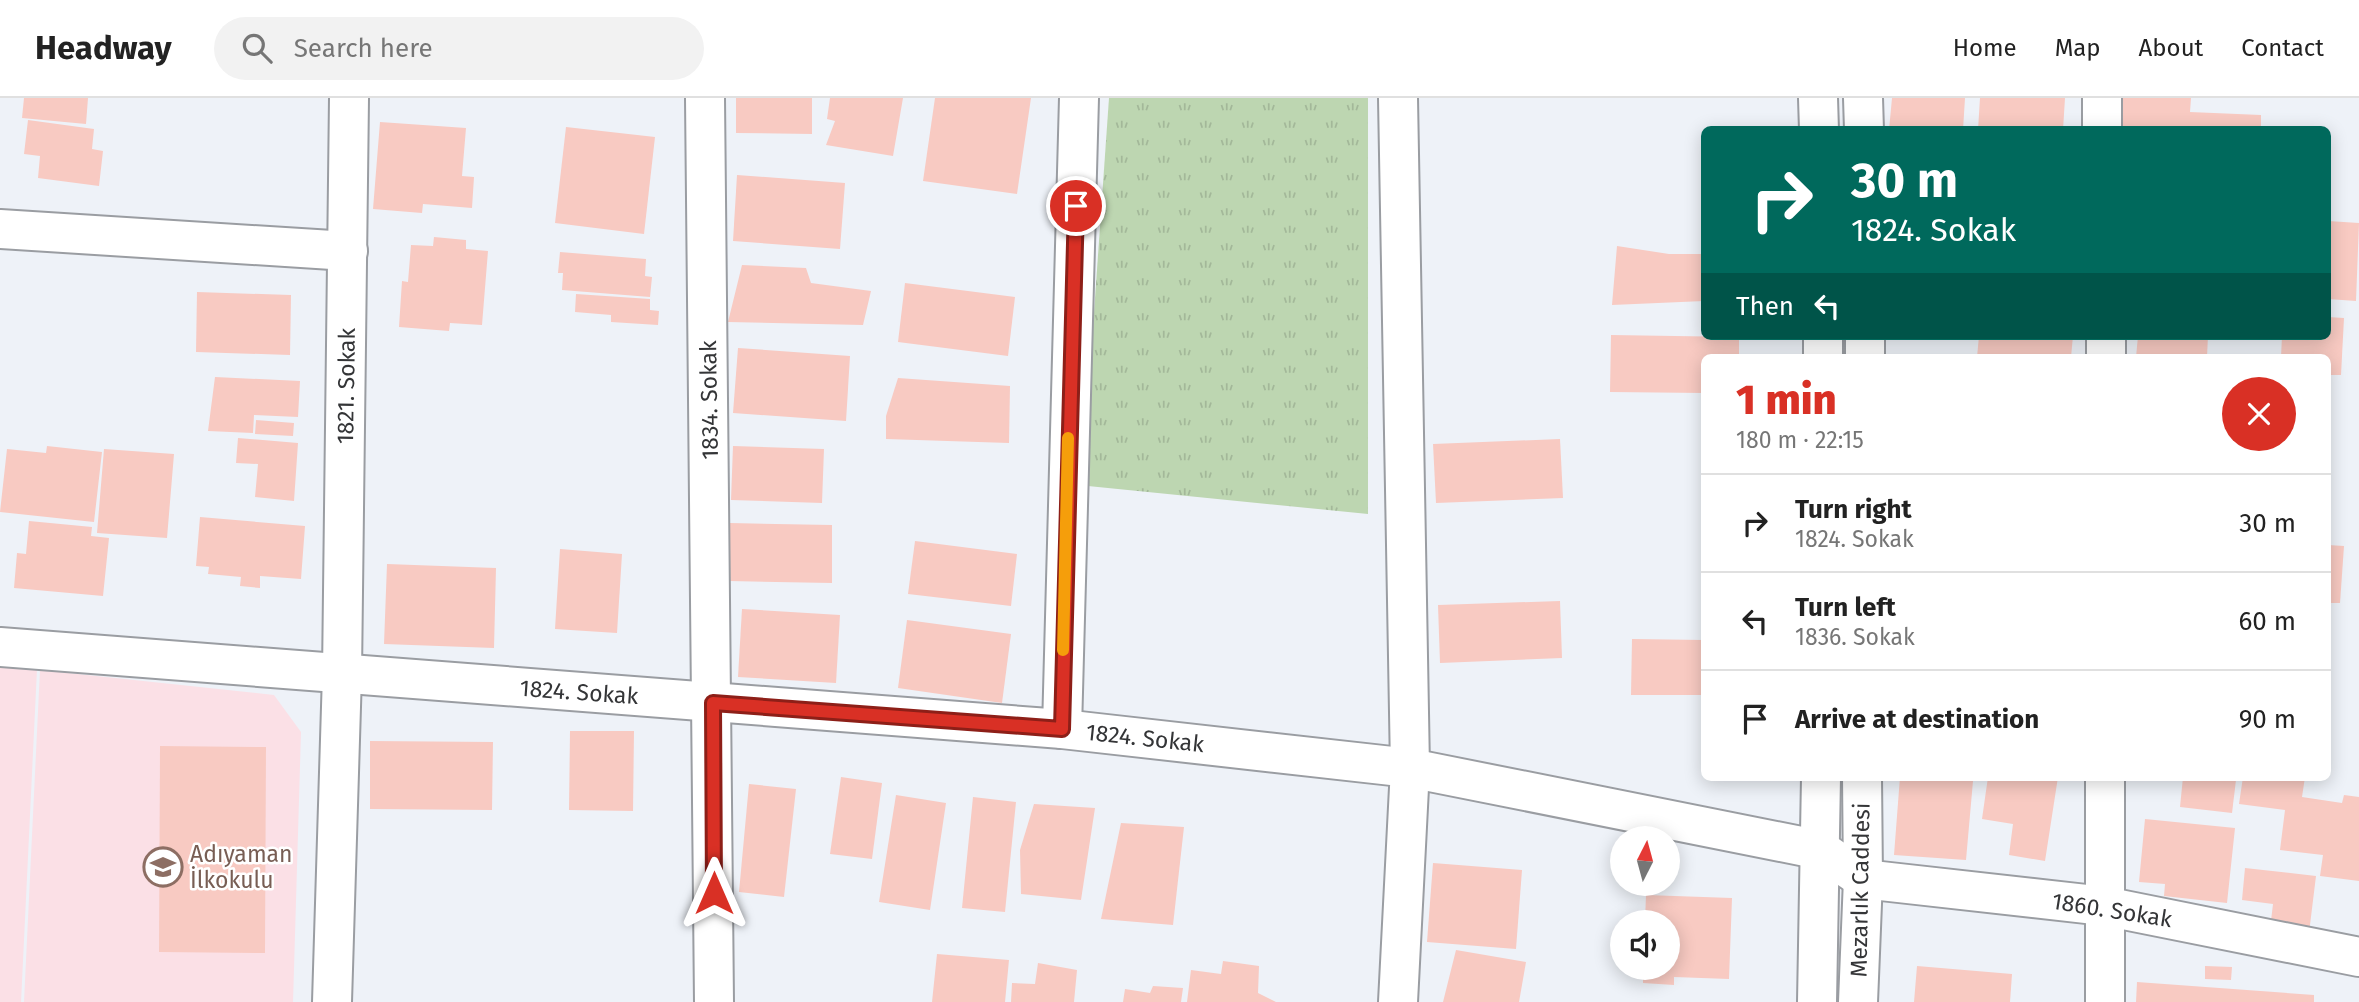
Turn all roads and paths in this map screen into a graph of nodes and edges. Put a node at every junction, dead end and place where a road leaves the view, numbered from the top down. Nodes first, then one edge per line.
1 (349, 98) edge
2 (705, 98) edge
3 (1079, 98) edge
4 (1398, 98) edge
5 (1818, 98) edge
6 (1863, 98) edge
7 (2102, 98) edge
8 (1818, 126) edge
9 (1864, 126) edge
10 (2102, 126) edge
11 (0, 229) edge
12 (348, 251) junction
13 (0, 647) edge
14 (342, 674) junction
15 (713, 703) junction
16 (1062, 729) junction
17 (1410, 768) junction
18 (1821, 781) edge
19 (1862, 781) edge
20 (2105, 781) edge
21 (1821, 849) junction
22 (1863, 879) junction
23 (2104, 906) junction
24 (2359, 957) edge
25 (332, 1002) edge
26 (714, 1002) edge
27 (1398, 1002) edge
28 (1817, 1002) edge
29 (1858, 1002) edge
30 (2105, 1002) edge

1 - 12 street, 1821. Sokak
2 - 15 street, 1834. Sokak
3 - 16 street
4 - 17 street
5 - 8 street
6 - 9 street
7 - 10 street
11 - 12 street
12 - 14 street, 1821. Sokak
13 - 14 street, 1824. Sokak
14 - 15 street, 1824. Sokak
14 - 25 street, 1821. Sokak
15 - 16 street, 1824. Sokak
15 - 26 street, 1834. Sokak
16 - 17 street, 1824. Sokak
17 - 21 street, 1824. Sokak
17 - 27 street
18 - 21 street, Mezarlık Caddesi
19 - 22 street, Mezarlık Caddesi
20 - 23 street
21 - 22 street
21 - 28 street, Mezarlık Caddesi
22 - 23 street, 1860. Sokak
22 - 29 street, Mezarlık Caddesi
23 - 24 street, 1860. Sokak
23 - 30 street

